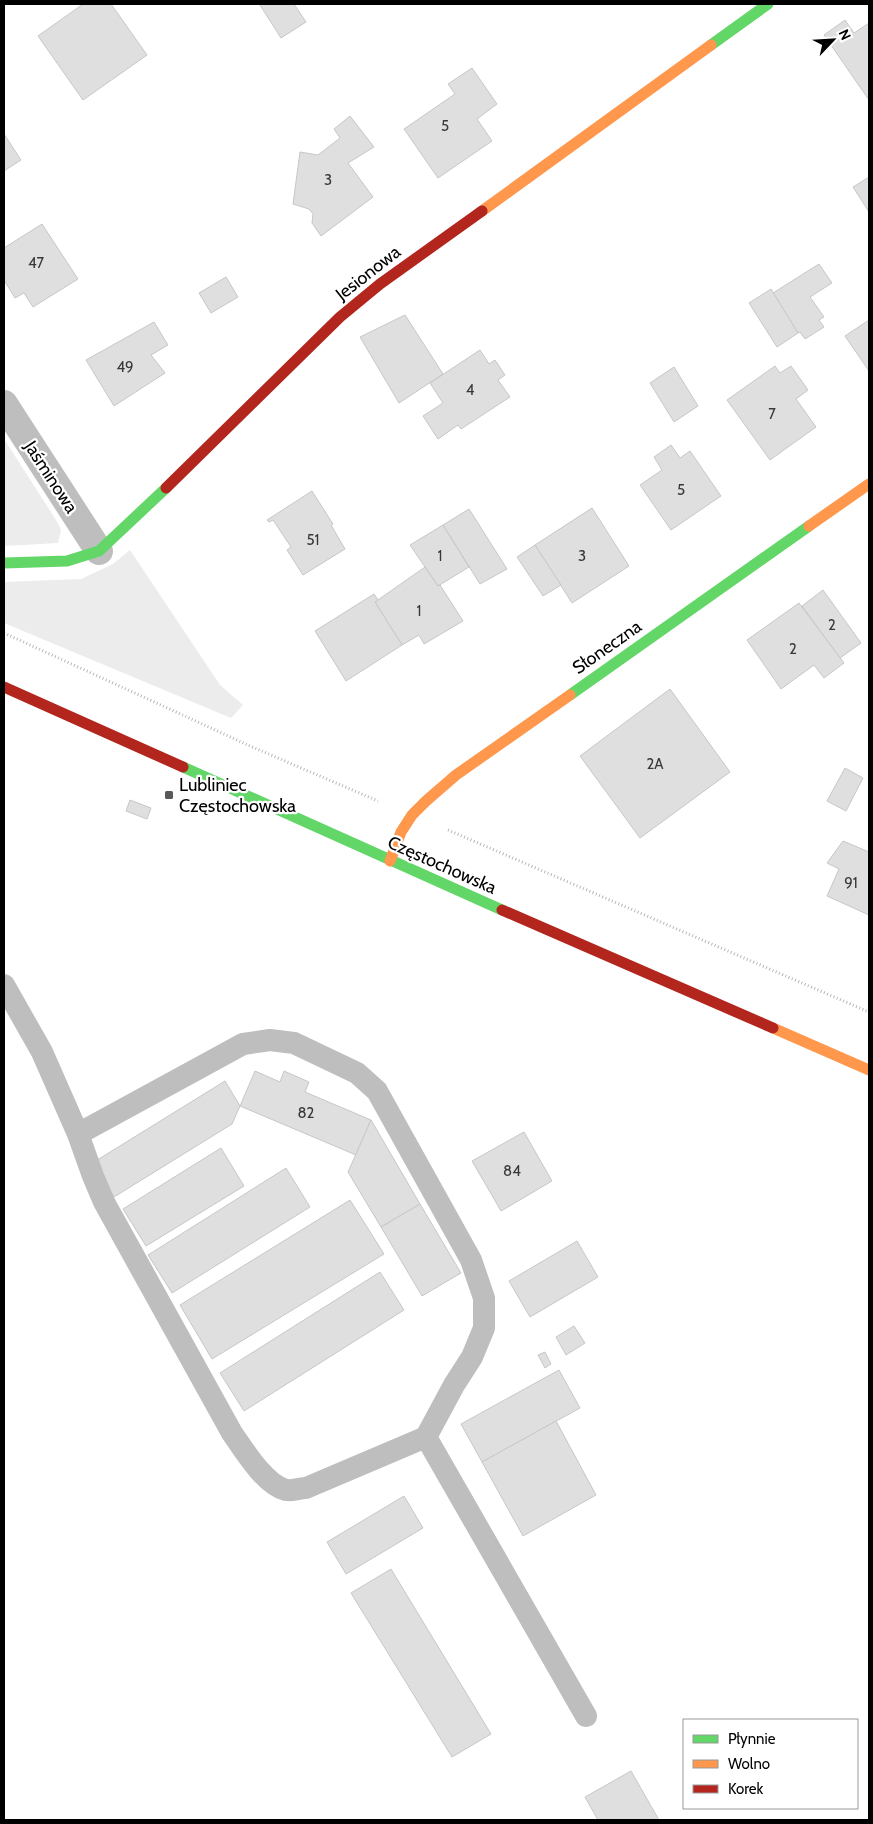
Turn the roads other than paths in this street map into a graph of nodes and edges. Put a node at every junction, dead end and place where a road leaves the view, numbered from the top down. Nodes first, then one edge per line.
1 (768, 4) edge
2 (4, 404) edge
3 (869, 484) edge
4 (99, 551) junction
5 (4, 563) edge
6 (4, 687) edge
7 (390, 861) junction
8 (4, 985) edge
9 (869, 1070) edge
10 (78, 1134) junction
11 (426, 1437) junction
12 (586, 1716) dead end

1 - 4 street, Jesionowa
2 - 4 street, Jaśminowa
3 - 7 street, Słoneczna
4 - 5 street, Jesionowa
6 - 7 street, Częstochowska
7 - 9 street, Częstochowska
8 - 10 lane
10 - 11 lane
10 - 11 lane
11 - 12 lane

